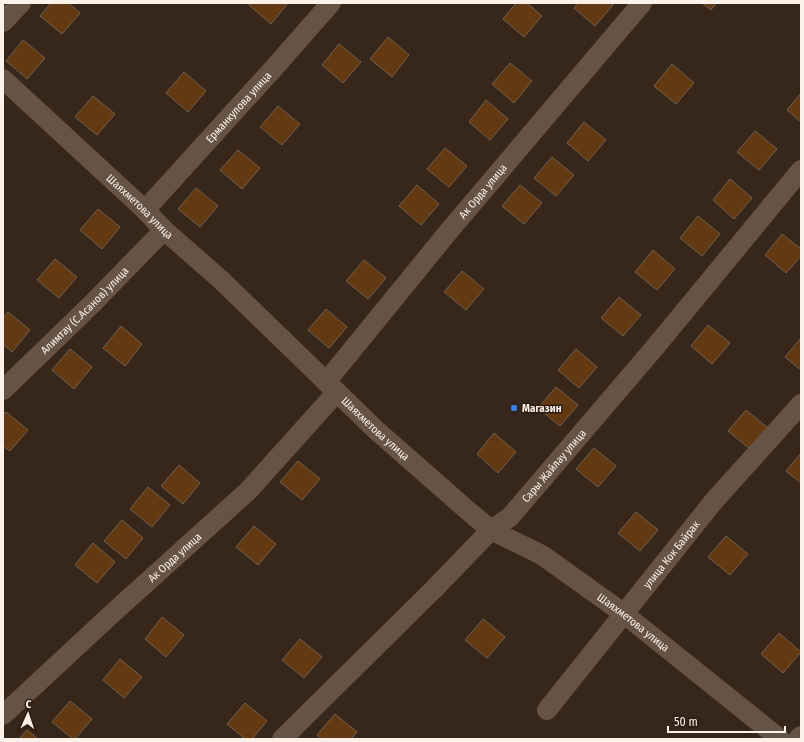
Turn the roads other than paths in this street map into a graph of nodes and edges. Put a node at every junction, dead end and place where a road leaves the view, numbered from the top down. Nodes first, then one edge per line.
1 (21, 3) edge
2 (330, 3) edge
3 (642, 3) edge
4 (3, 22) edge
5 (3, 79) edge
6 (801, 170) edge
7 (145, 210) junction
8 (164, 230) junction
9 (332, 387) junction
10 (3, 390) edge
11 (801, 404) edge
12 (491, 530) junction
13 (623, 613) junction
14 (547, 710) dead end
15 (3, 715) edge
16 (801, 736) edge
17 (282, 739) edge
18 (780, 739) edge
19 (798, 739) edge

1 - 4 street
2 - 7 street, Ерманкулова улица
3 - 9 street, Ак Орда улица
5 - 7 street, Шаяхметова улица
6 - 12 street, Сары Жайлау улица
7 - 8 street, Шаяхметова улица
8 - 9 street, Шаяхметова улица
8 - 10 street, Алимтау (С.Асанов) улица
9 - 12 street, Шаяхметова улица
9 - 15 street, Ак Орда улица
11 - 13 street, улица Кок Байрак
12 - 13 street, Шаяхметова улица
12 - 17 street, Сары Жайлау улица
13 - 14 street, улица Кок Байрак
13 - 18 street, Шаяхметова улица
16 - 19 street

